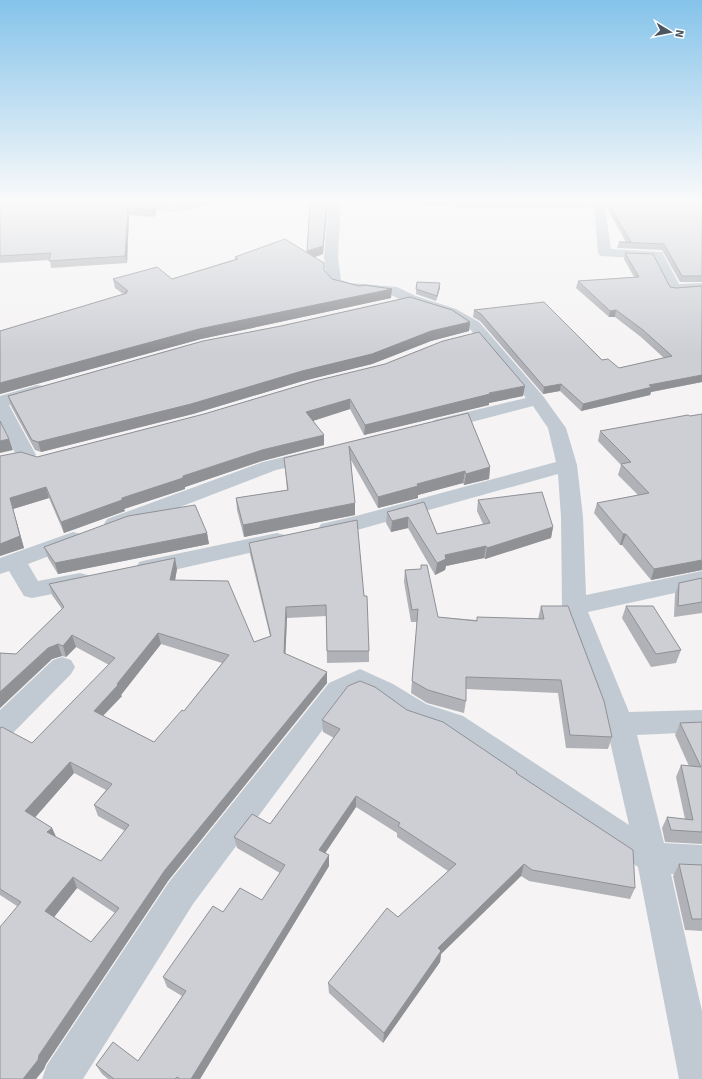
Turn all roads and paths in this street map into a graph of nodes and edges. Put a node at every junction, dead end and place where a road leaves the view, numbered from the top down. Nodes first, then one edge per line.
1 (331, 252) edge
2 (606, 252) edge
3 (702, 287) edge
4 (411, 299) junction
5 (388, 304) edge
6 (49, 387) edge
7 (537, 400) junction
8 (0, 403) edge
9 (423, 428) edge
10 (331, 451) edge
11 (6, 459) edge
12 (567, 465) junction
13 (8, 564) edge
14 (125, 572) edge
15 (102, 577) edge
16 (702, 579) edge
17 (574, 606) junction
18 (62, 668) dead end
19 (702, 721) edge
20 (620, 724) junction
21 (0, 728) edge
22 (652, 858) junction
23 (702, 860) edge
24 (61, 1079) edge
25 (698, 1079) edge

1 - 4 street
2 - 3 street
4 - 5 street
4 - 7 street
6 - 8 street
7 - 9 street
7 - 12 street
8 - 11 street
10 - 13 street
12 - 14 street
12 - 17 street
13 - 15 street
16 - 17 street
17 - 20 street
18 - 21 street
19 - 20 street
20 - 22 street
22 - 23 street
22 - 24 street
22 - 25 street

